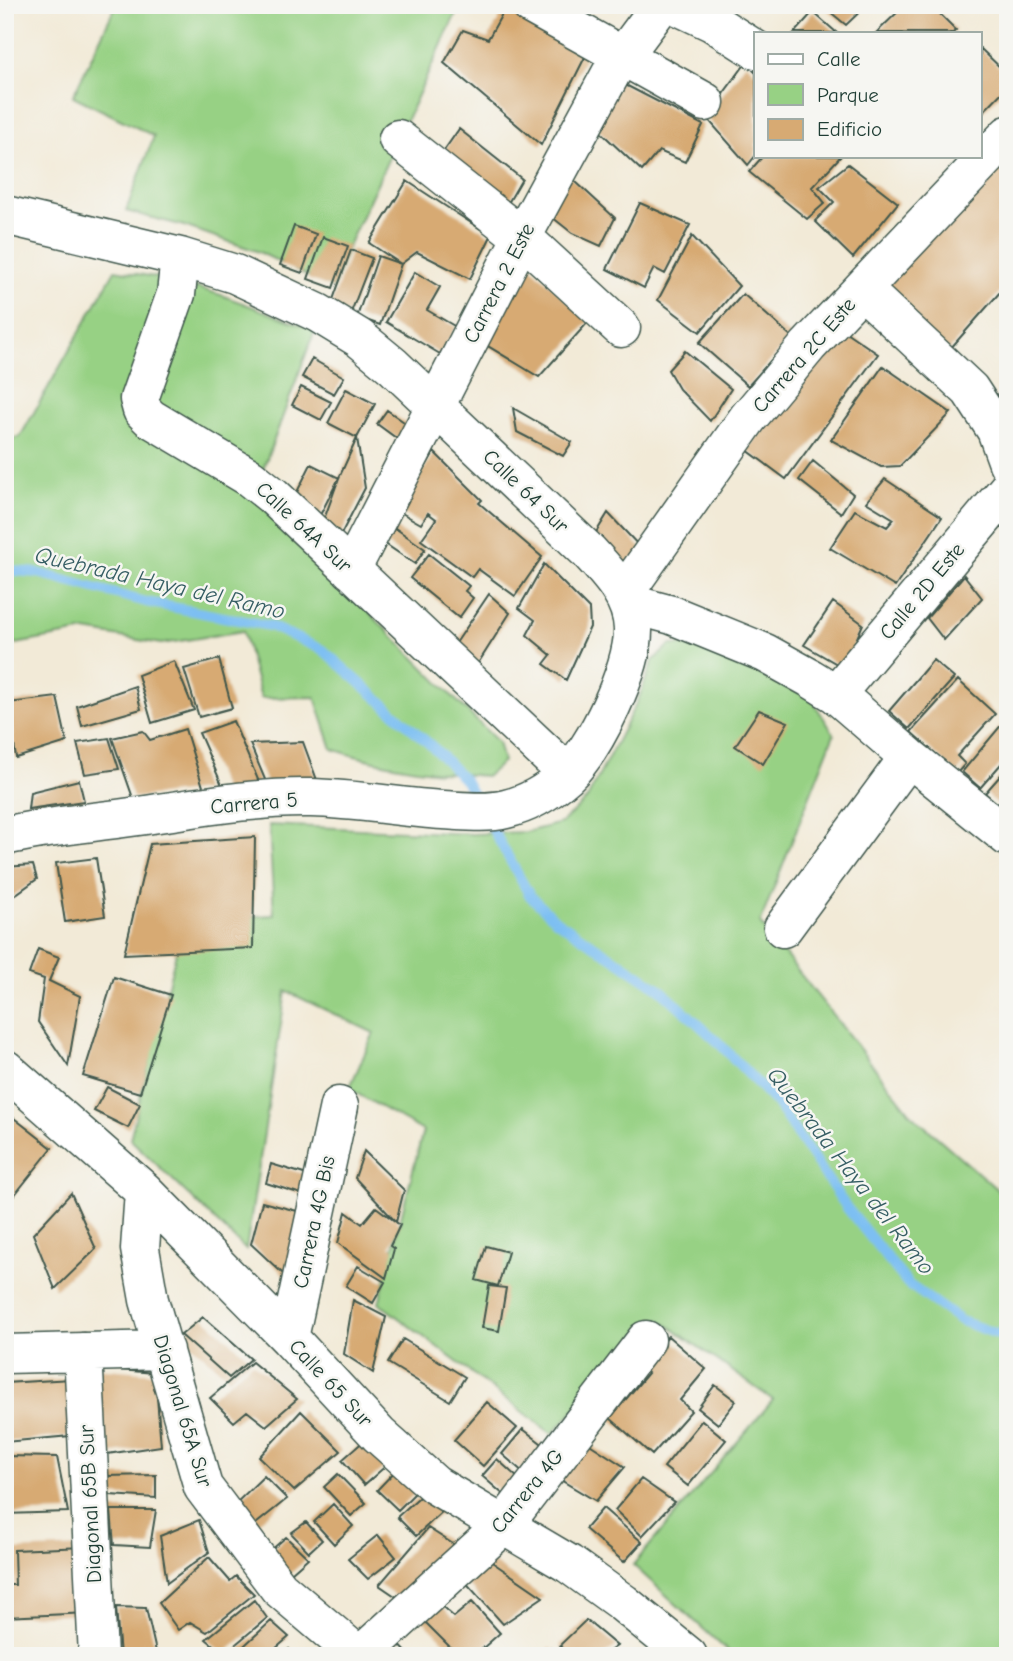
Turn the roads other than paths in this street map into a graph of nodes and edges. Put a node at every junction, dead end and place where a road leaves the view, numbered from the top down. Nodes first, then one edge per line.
1 (531, 5) edge
2 (661, 5) edge
3 (676, 5) edge
4 (754, 49) edge
5 (623, 55) junction
6 (705, 103) dead end
7 (398, 139) dead end
8 (1004, 145) edge
9 (5, 215) edge
10 (522, 237) junction
11 (180, 257) junction
12 (862, 289) junction
13 (621, 328) dead end
14 (436, 405) junction
15 (1008, 463) edge
16 (1008, 489) edge
17 (351, 570) junction
18 (625, 599) junction
19 (836, 694) junction
20 (908, 757) junction
21 (568, 774) junction
22 (5, 836) edge
23 (1008, 837) edge
24 (783, 928) dead end
25 (5, 1069) edge
26 (340, 1106) dead end
27 (144, 1191) junction
28 (289, 1338) junction
29 (646, 1340) dead end
30 (164, 1350) junction
31 (83, 1352) junction
32 (5, 1354) edge
33 (504, 1525) junction
34 (98, 1656) edge
35 (359, 1656) edge
36 (688, 1656) edge

1 - 5 street
2 - 5 street, Carrera 2 Este
3 - 4 street
5 - 6 street
5 - 10 street, Carrera 2 Este
7 - 10 street
8 - 12 street, Carrera 2C Este
9 - 11 street, Calle 64 Sur
10 - 13 street
10 - 14 street, Carrera 2 Este
11 - 14 street, Calle 64 Sur
11 - 17 street, Calle 64A Sur
12 - 15 street
12 - 18 street, Carrera 2C Este
14 - 17 street, Carrera 2 Este
14 - 18 street, Calle 64 Sur
16 - 19 street, Calle 2D Este
17 - 21 street, Calle 64A Sur
18 - 19 street
18 - 21 street
19 - 20 street
20 - 23 street
20 - 24 street
21 - 22 street, Carrera 5
25 - 27 street, Calle 65 Sur
26 - 28 street, Carrera 4G Bis
27 - 28 street, Calle 65 Sur
27 - 30 street, Diagonal 65A Sur
28 - 33 street, Calle 65 Sur
29 - 33 street, Carrera 4G
30 - 31 street
30 - 35 street, Diagonal 65A Sur
31 - 32 street
31 - 34 street, Diagonal 65B Sur
33 - 35 street, Carrera 4G
33 - 36 street, Calle 65 Sur

